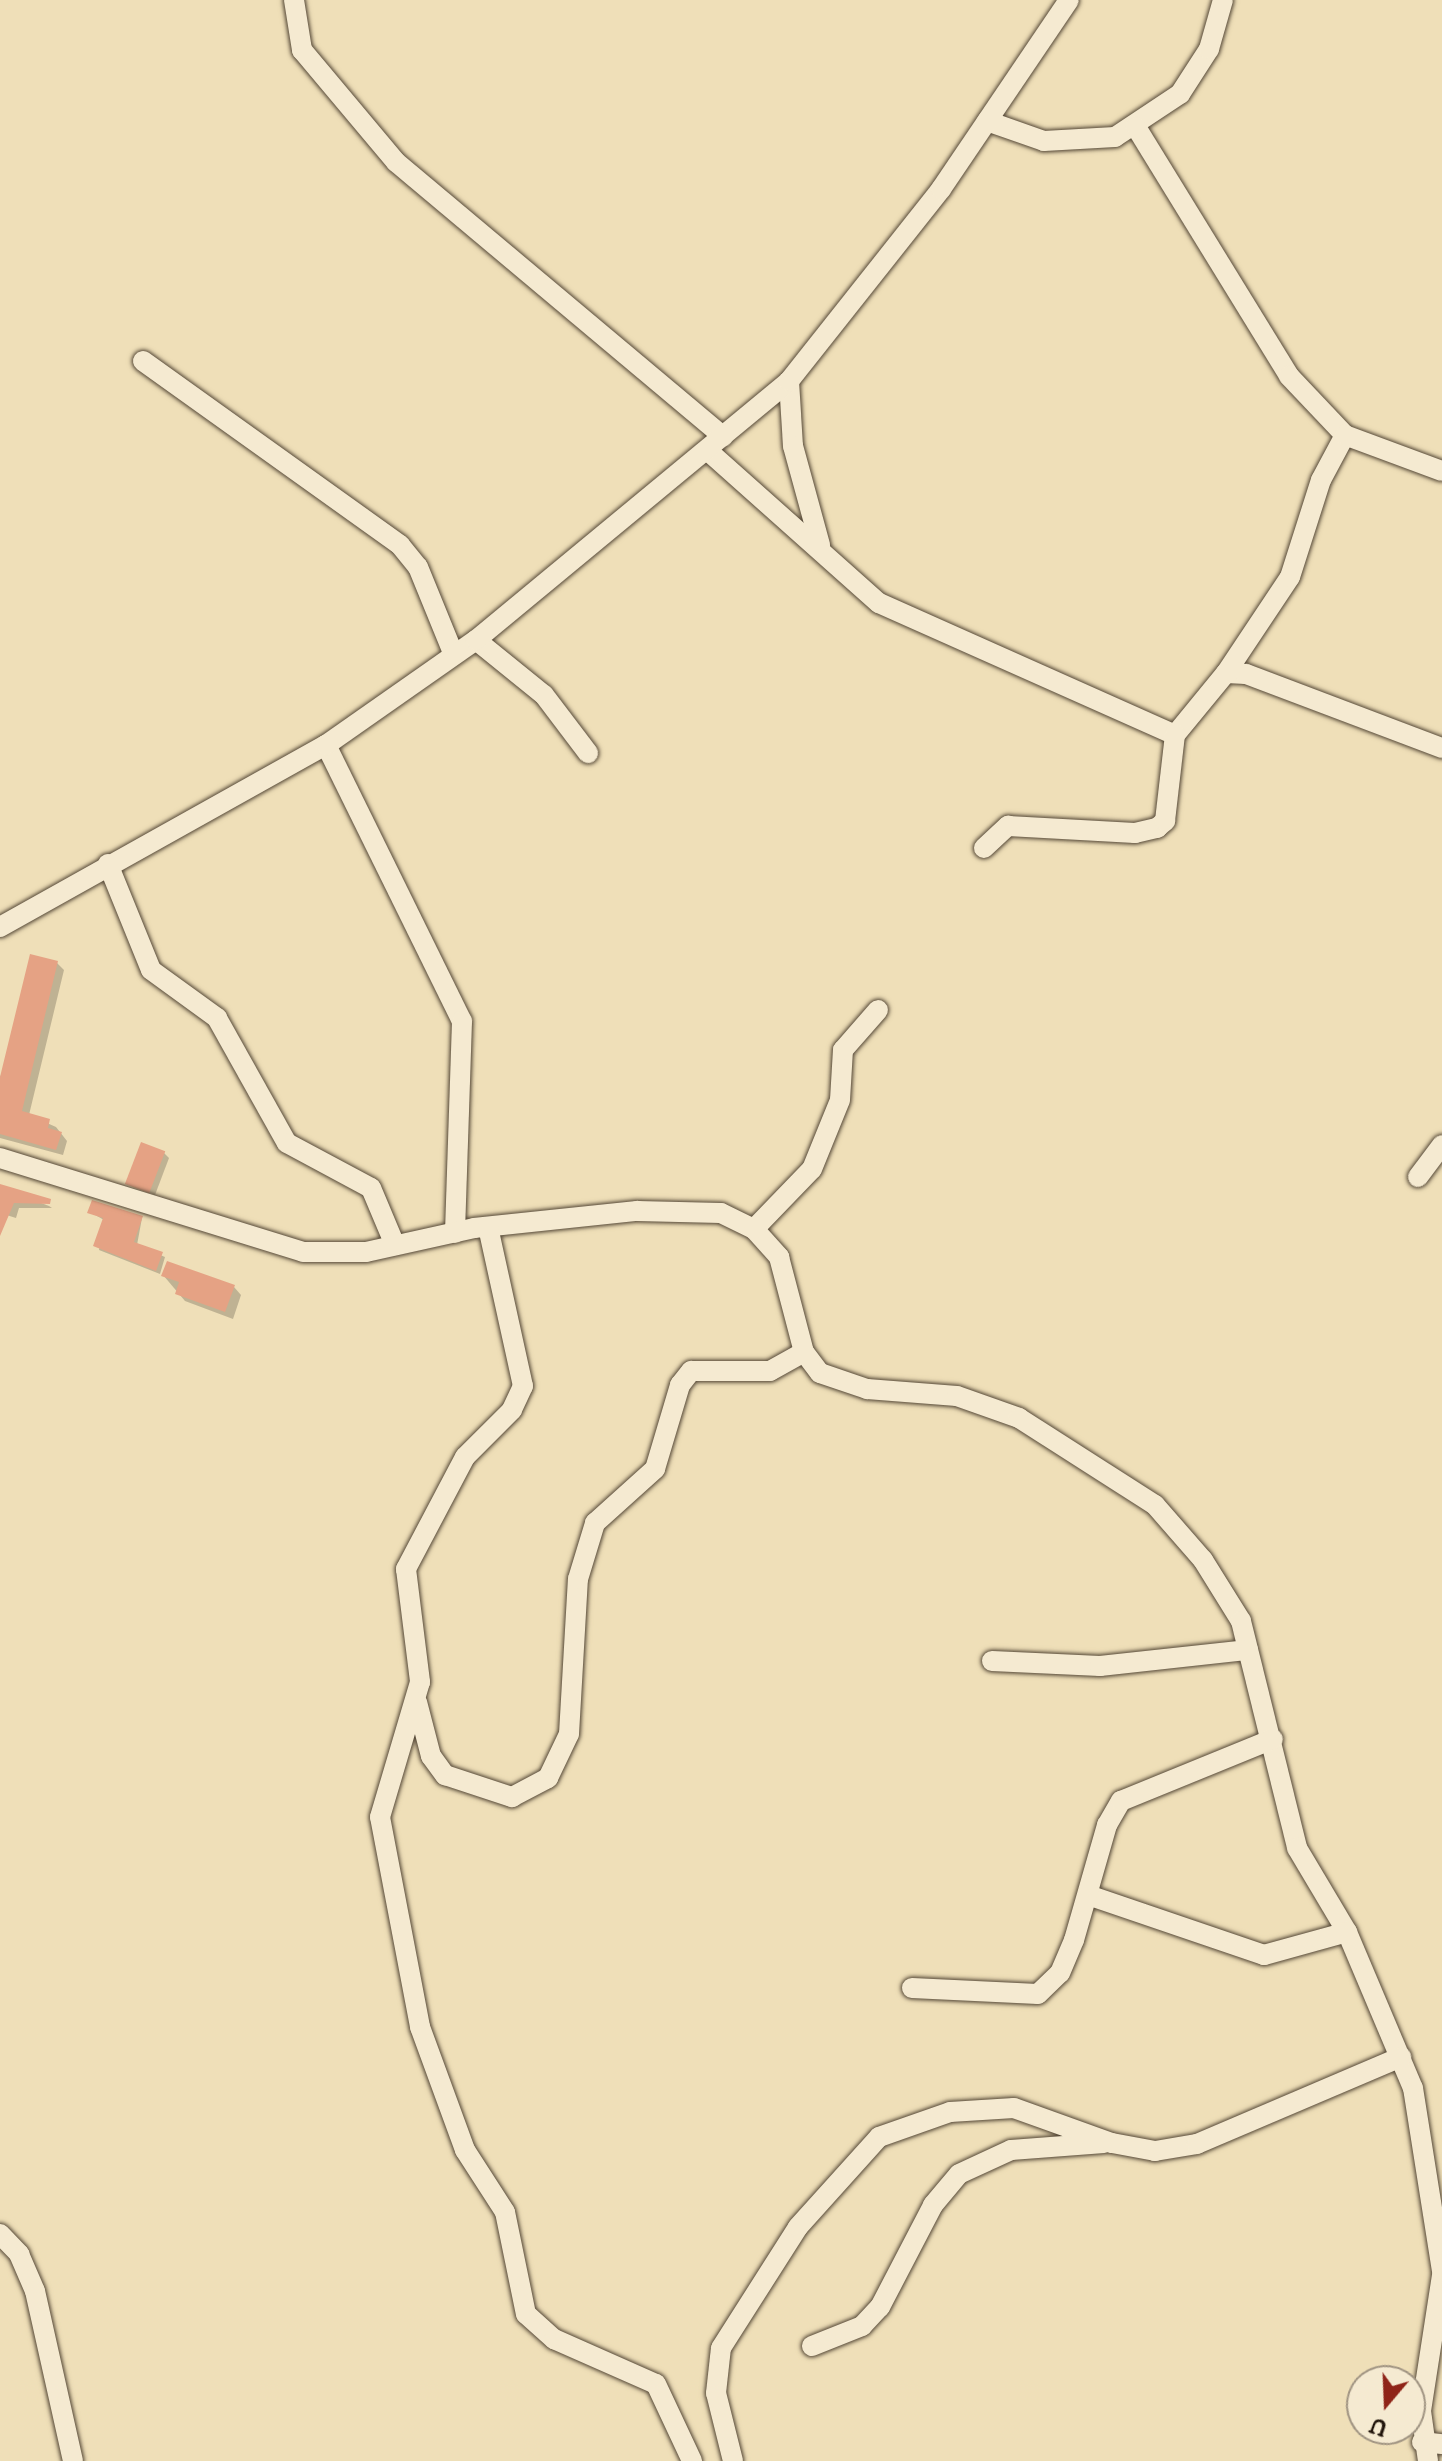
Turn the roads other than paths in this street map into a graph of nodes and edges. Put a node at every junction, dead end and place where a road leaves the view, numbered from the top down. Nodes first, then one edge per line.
1 (294, 0) edge
2 (1069, 0) edge
3 (1223, 0) edge
4 (987, 121) junction
5 (1136, 127) junction
6 (143, 361) dead end
7 (789, 381) junction
8 (1345, 435) junction
9 (715, 443) junction
10 (1442, 471) edge
11 (822, 551) junction
12 (476, 640) junction
13 (454, 655) junction
14 (1226, 673) junction
15 (1175, 735) junction
16 (326, 745) junction
17 (1442, 748) edge
18 (588, 753) dead end
19 (984, 848) dead end
20 (108, 864) junction
21 (0, 927) edge
22 (878, 1010) dead end
23 (1442, 1145) edge
24 (0, 1158) edge
25 (1418, 1177) dead end
26 (488, 1227) junction
27 (754, 1229) junction
28 (455, 1233) junction
29 (395, 1245) junction
30 (804, 1352) junction
31 (1248, 1650) junction
32 (992, 1661) dead end
33 (416, 1700) junction
34 (1273, 1739) junction
35 (1088, 1895) junction
36 (1347, 1932) junction
37 (912, 1988) dead end
38 (1401, 2057) junction
39 (1112, 2143) junction
40 (1438, 2195) edge
41 (0, 2234) edge
42 (1442, 2273) edge
43 (812, 2346) dead end
44 (1431, 2449) edge
45 (73, 2461) edge
46 (692, 2461) edge
47 (733, 2461) edge

1 - 9 street
2 - 4 street
3 - 5 street
4 - 5 street
4 - 7 street
5 - 8 street
6 - 13 street
7 - 9 street
7 - 11 street
8 - 10 street
8 - 14 street
9 - 11 street
9 - 12 street
11 - 15 street
12 - 13 street
12 - 18 street
13 - 16 street
14 - 15 street
14 - 17 street
15 - 19 street
16 - 20 street
16 - 28 street
20 - 21 street
20 - 29 street
22 - 27 street
23 - 25 street
24 - 29 street
26 - 27 street
26 - 28 street
26 - 33 street
27 - 30 street
28 - 29 street
30 - 31 street
30 - 33 street
31 - 32 street
31 - 34 street
33 - 46 street
34 - 35 street
34 - 36 street
35 - 36 street
35 - 37 street
36 - 38 street
38 - 39 street
38 - 40 street
39 - 43 street
39 - 47 street
40 - 42 street
41 - 45 street
42 - 44 street

